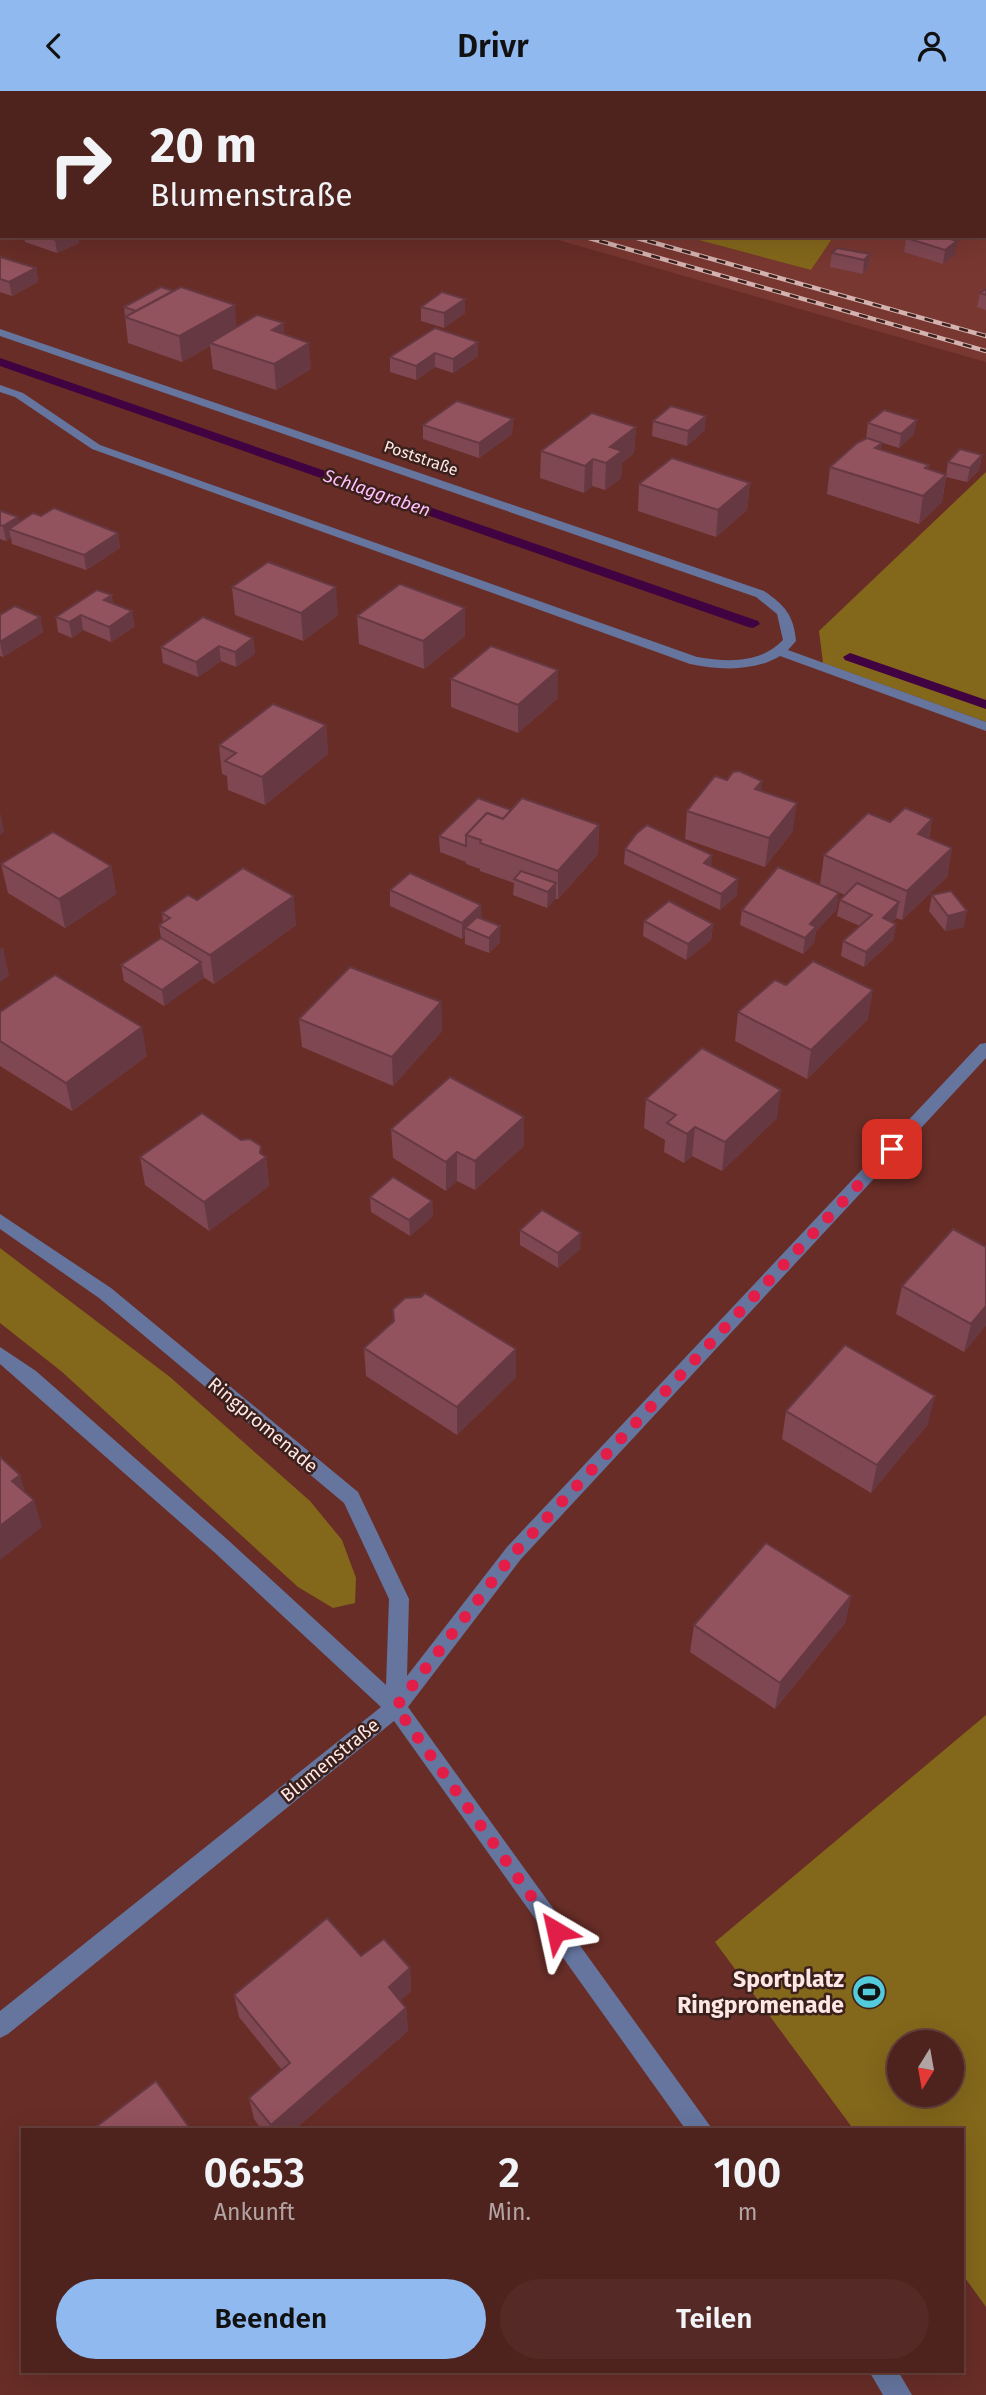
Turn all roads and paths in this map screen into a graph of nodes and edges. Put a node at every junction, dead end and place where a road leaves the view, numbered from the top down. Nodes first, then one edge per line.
1 (0, 332) edge
2 (0, 388) edge
3 (781, 652) junction
4 (986, 727) edge
5 (986, 1048) edge
6 (0, 1220) edge
7 (0, 1354) edge
8 (396, 1707) junction
9 (0, 2026) edge
10 (700, 2128) edge
11 (883, 2373) edge
12 (899, 2395) edge

1 - 3 street, Poststraße
2 - 3 street
3 - 4 street
5 - 8 street, Blumenstraße
6 - 8 street, Ringpromenade
7 - 8 street
8 - 9 street, Blumenstraße
8 - 10 street
11 - 12 street

